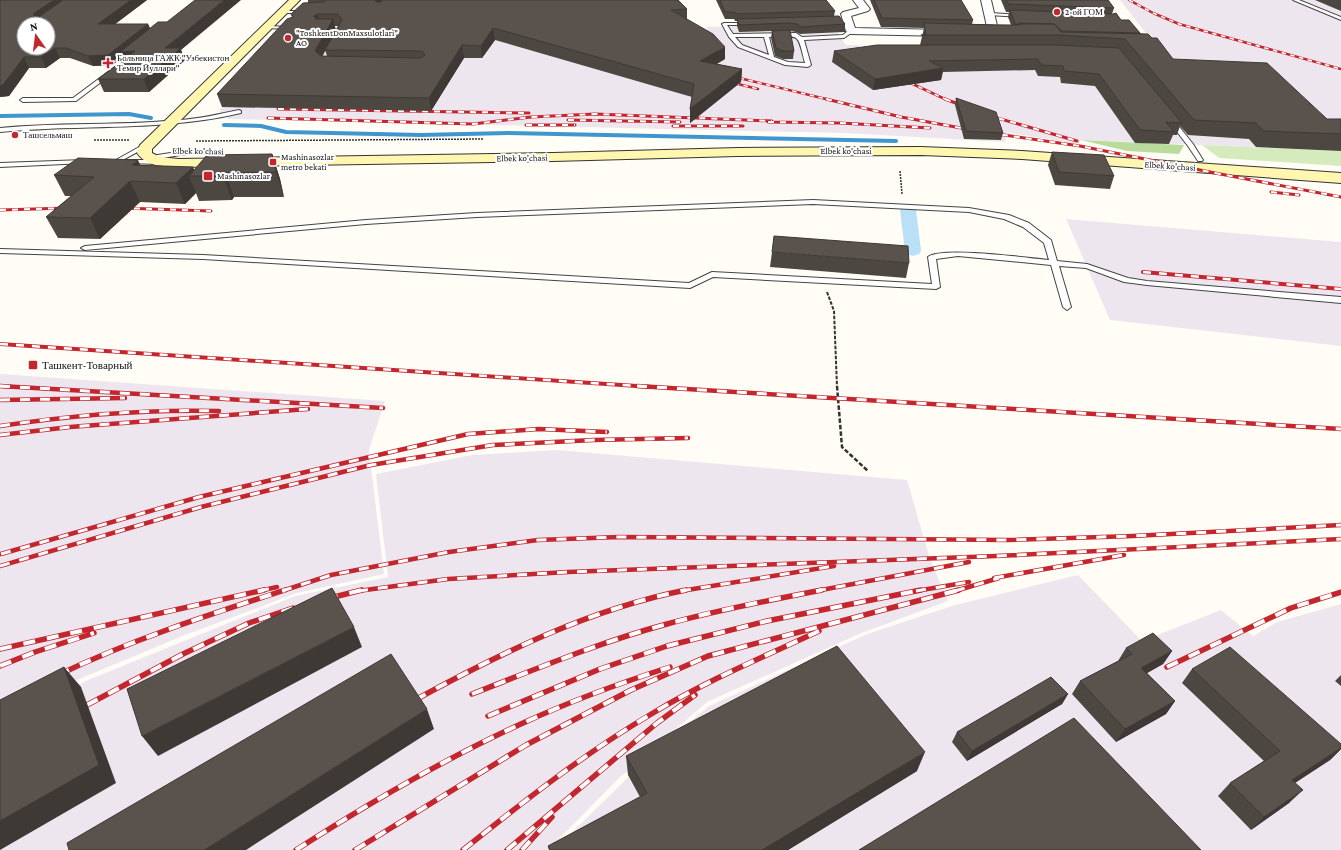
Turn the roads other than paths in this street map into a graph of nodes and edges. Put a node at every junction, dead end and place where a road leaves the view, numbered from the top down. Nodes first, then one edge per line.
1 (295, 0) edge
2 (858, 0) edge
3 (986, 0) edge
4 (1295, 0) edge
5 (282, 12) junction
6 (312, 12) edge
7 (990, 14) junction
8 (1028, 17) edge
9 (1341, 19) edge
10 (755, 23) edge
11 (267, 27) junction
12 (293, 28) edge
13 (852, 31) junction
14 (766, 35) junction
15 (731, 36) junction
16 (801, 39) junction
17 (772, 58) junction
18 (116, 68) edge
19 (23, 100) dead end
20 (239, 112) dead end
21 (1167, 115) edge
22 (169, 124) junction
23 (0, 130) edge
24 (151, 142) junction
25 (192, 146) junction
26 (149, 158) junction
27 (1200, 160) junction
28 (114, 161) junction
29 (93, 162) edge
30 (180, 163) junction
31 (0, 165) edge
32 (1341, 170) edge
33 (1341, 178) edge
34 (0, 251) edge
35 (29, 252) junction
36 (1054, 262) junction
37 (1341, 300) edge
38 (1067, 307) dead end

1 - 5 main road
2 - 13 street
3 - 7 street
4 - 9 lane
5 - 6 lane
5 - 11 main road
7 - 8 lane
7 - 13 street
10 - 15 lane
11 - 12 lane
11 - 22 main road
13 - 16 lane
14 - 15 lane
14 - 16 lane
14 - 17 lane
15 - 17 lane
16 - 17 lane
18 - 19 lane
20 - 22 lane
21 - 27 lane
22 - 23 lane
22 - 24 main road
24 - 25 main road, Elbek ko'chasi
24 - 26 main road
24 - 28 lane
25 - 26 lane
25 - 27 main road, Elbek ko'chasi
26 - 28 lane
26 - 30 main road, Elbek ko'chasi
27 - 32 main road, Elbek ko'chasi
28 - 30 lane
29 - 31 lane
30 - 33 main road, Elbek ko'chasi
34 - 35 lane
35 - 36 lane
35 - 36 lane
36 - 37 lane
36 - 38 lane

